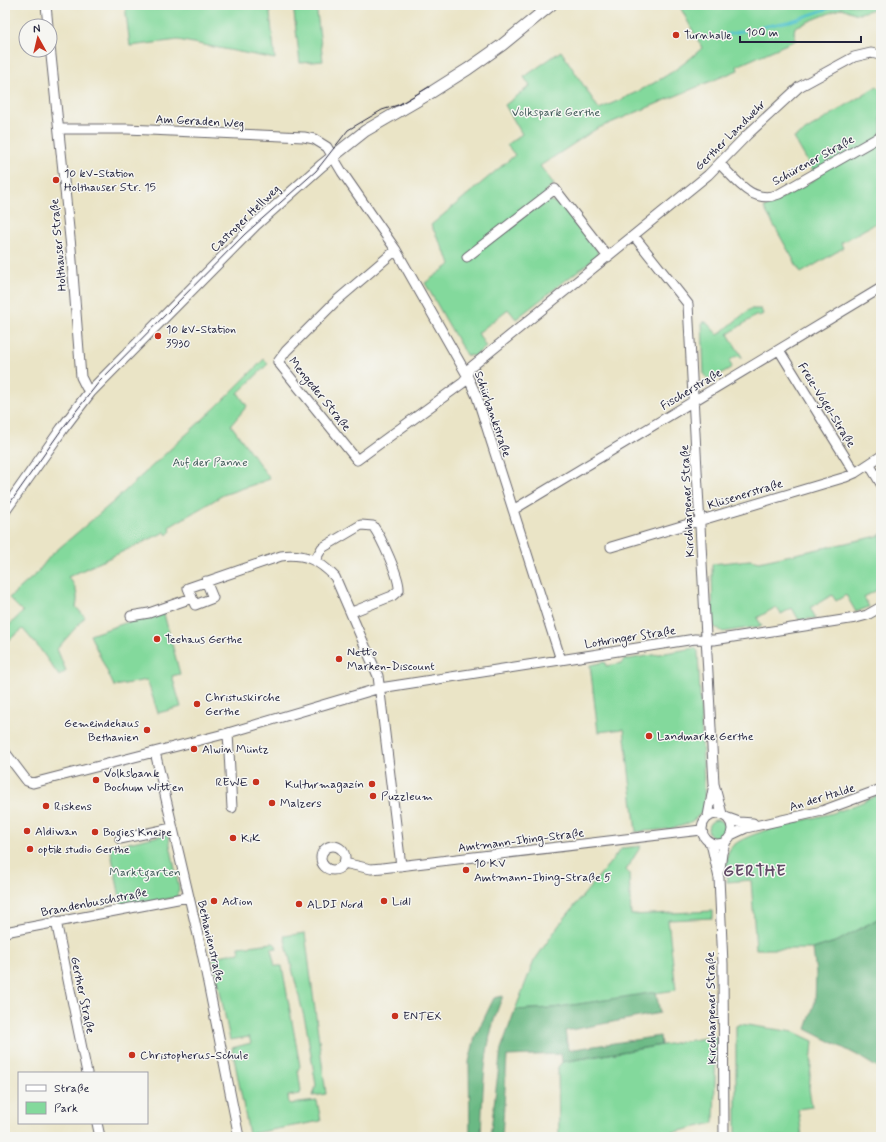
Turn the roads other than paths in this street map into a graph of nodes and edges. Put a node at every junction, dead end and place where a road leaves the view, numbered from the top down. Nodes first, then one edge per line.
1 (46, 5) edge
2 (551, 5) edge
3 (47, 18) edge
4 (880, 55) edge
5 (51, 58) edge
6 (59, 129) junction
7 (881, 136) edge
8 (332, 157) junction
9 (720, 164) junction
10 (634, 236) junction
11 (396, 250) junction
12 (467, 257) dead end
13 (608, 257) junction
14 (881, 288) edge
15 (779, 350) junction
16 (467, 375) junction
17 (90, 392) junction
18 (694, 400) junction
19 (881, 456) edge
20 (869, 464) junction
21 (855, 473) junction
22 (881, 484) edge
23 (6, 506) edge
24 (513, 510) junction
25 (700, 520) junction
26 (611, 547) dead end
27 (315, 560) junction
28 (206, 581) junction
29 (192, 598) junction
30 (881, 608) edge
31 (352, 612) junction
32 (131, 616) dead end
33 (706, 641) junction
34 (561, 660) junction
35 (380, 688) junction
36 (228, 733) junction
37 (5, 752) edge
38 (155, 752) junction
39 (714, 784) junction
40 (881, 789) edge
41 (232, 808) dead end
42 (708, 816) junction
43 (725, 816) junction
44 (769, 823) junction
45 (172, 828) junction
46 (701, 830) junction
47 (120, 838) dead end
48 (728, 838) junction
49 (711, 843) junction
50 (344, 863) dead end
51 (401, 866) junction
52 (719, 878) junction
53 (188, 897) junction
54 (56, 922) junction
55 (5, 932) edge
56 (88, 1072) edge
57 (97, 1124) edge
58 (100, 1137) edge
59 (239, 1137) edge
60 (716, 1137) edge
61 (724, 1137) edge

1 - 3 street
2 - 8 main road, Castroper Hellweg
4 - 9 street, Gerther Landwehr
5 - 6 street, Holthauser Straße
6 - 8 street, Am Geraden Weg
6 - 17 street, Holthauser Straße
7 - 9 street, Schürener Straße
8 - 11 street, Schürbankstraße
8 - 17 main road, Castroper Hellweg
9 - 10 street, Gerther Landwehr
10 - 13 street, Gerther Landwehr
10 - 18 street, Kirchharpener Straße
11 - 16 street, Schürbankstraße
11 - 16 street, Mengeder Straße
12 - 13 street
13 - 16 street, Gerther Landwehr
14 - 15 street, Fischerstraße
15 - 18 street, Fischerstraße
15 - 21 street, Freie-Vogel-Straße
16 - 24 street, Schürbankstraße
17 - 23 main road, Castroper Hellweg
18 - 24 street, Fischerstraße
18 - 25 street, Kirchharpener Straße
19 - 20 street, Klüsenerstraße
20 - 21 street, Klüsenerstraße
20 - 22 street
21 - 25 street, Klüsenerstraße
24 - 34 street, Schürbankstraße
25 - 26 street, Klüsenerstraße
25 - 33 street, Kirchharpener Straße
27 - 28 street
27 - 31 street
27 - 31 street
28 - 29 street
28 - 29 street
29 - 32 street
30 - 33 street, Lothringer Straße
31 - 35 street
33 - 34 street, Lothringer Straße
33 - 39 street, Kirchharpener Straße
34 - 35 street, Lothringer Straße
35 - 36 street, Lothringer Straße
35 - 51 street
36 - 38 street, Lothringer Straße
36 - 41 street
37 - 38 street, Lothringer Straße
38 - 45 street, Bethanienstraße
39 - 42 street, Kirchharpener Straße
39 - 43 street, Kirchharpener Straße
40 - 44 street, An der Halde
42 - 43 street
42 - 46 street
43 - 44 street, An der Halde
43 - 48 street
44 - 48 street, An der Halde
45 - 47 street
45 - 53 street, Bethanienstraße
46 - 49 street
46 - 51 street, Amtmann-Ibing-Straße
48 - 49 street
48 - 52 street, Kirchharpener Straße
49 - 52 street, Kirchharpener Straße
50 - 51 street, Amtmann-Ibing-Straße
52 - 61 street, Kirchharpener Straße
53 - 54 street, Brandenbuschstraße
53 - 59 street, Bethanienstraße
54 - 55 street, Brandenbuschstraße
54 - 56 street, Gerther Straße
57 - 58 street
60 - 61 street

